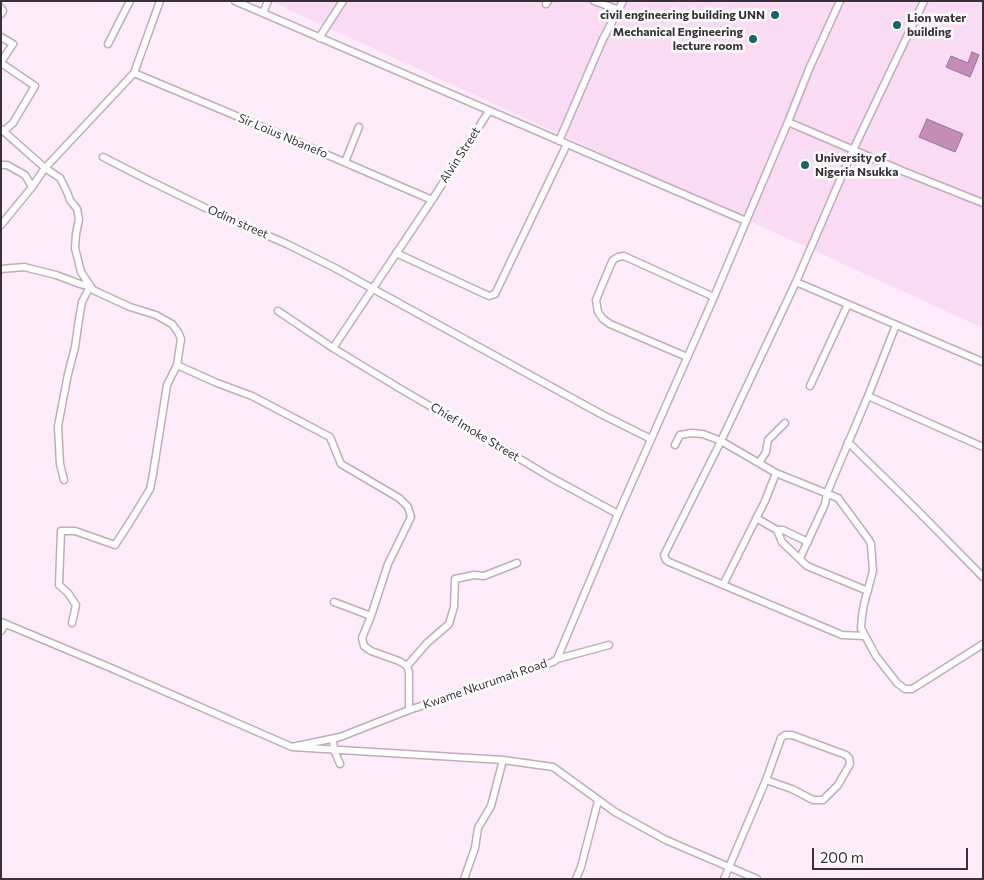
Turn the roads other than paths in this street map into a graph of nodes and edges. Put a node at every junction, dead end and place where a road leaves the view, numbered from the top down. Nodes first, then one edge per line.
1 (130, 1) edge
2 (160, 1) edge
3 (235, 1) edge
4 (268, 1) edge
5 (342, 1) edge
6 (594, 1) edge
7 (623, 1) edge
8 (840, 1) edge
9 (924, 1) edge
10 (1, 8) edge
11 (619, 10) junction
12 (263, 13) junction
13 (1, 14) edge
14 (1, 37) edge
15 (319, 38) junction
16 (108, 44) dead end
17 (1, 62) edge
18 (134, 73) junction
19 (489, 111) junction
20 (788, 122) junction
21 (359, 127) dead end
22 (2, 130) edge
23 (559, 141) junction
24 (568, 144) junction
25 (853, 150) junction
26 (103, 156) dead end
27 (345, 162) junction
28 (1, 165) edge
29 (45, 168) junction
30 (32, 187) junction
31 (432, 200) junction
32 (983, 203) edge
33 (746, 221) junction
34 (2, 223) edge
35 (396, 253) junction
36 (1, 269) edge
37 (796, 282) junction
38 (90, 286) junction
39 (372, 288) junction
40 (714, 297) junction
41 (848, 304) junction
42 (278, 311) dead end
43 (896, 325) junction
44 (333, 348) junction
45 (687, 357) junction
46 (983, 362) edge
47 (177, 365) junction
48 (810, 386) dead end
49 (868, 396) junction
50 (785, 423) dead end
51 (651, 439) junction
52 (720, 441) junction
53 (848, 442) junction
54 (675, 445) dead end
55 (983, 447) edge
56 (759, 463) junction
57 (776, 473) junction
58 (64, 480) dead end
59 (827, 493) junction
60 (618, 514) junction
61 (756, 518) junction
62 (777, 530) junction
63 (808, 542) junction
64 (800, 558) junction
65 (517, 562) dead end
66 (983, 576) edge
67 (723, 585) junction
68 (868, 591) junction
69 (334, 602) dead end
70 (371, 616) junction
71 (3, 623) edge
72 (72, 623) dead end
73 (1, 631) edge
74 (865, 636) junction
75 (983, 644) edge
76 (609, 645) dead end
77 (557, 659) junction
78 (407, 666) junction
79 (409, 710) junction
80 (333, 739) junction
81 (292, 747) junction
82 (334, 750) junction
83 (503, 760) junction
84 (340, 764) dead end
85 (766, 780) junction
86 (598, 801) junction
87 (730, 867) junction
88 (464, 879) edge
89 (576, 879) edge
90 (724, 879) edge
91 (757, 879) edge

1 - 16 street
2 - 18 street
3 - 12 street
4 - 12 street
5 - 15 street
6 - 11 street
7 - 11 street
8 - 20 street, Kwame Nkurumah Road
9 - 25 street
10 - 13 street
11 - 23 street
12 - 15 street
14 - 17 street
15 - 19 street
17 - 22 street
18 - 27 street, Sir Loius Nbanefo
18 - 29 street
19 - 23 street
19 - 31 street, Alvin Street
20 - 25 street
20 - 33 street, Kwame Nkurumah Road
21 - 27 street
22 - 29 street
23 - 24 street
24 - 33 street
24 - 35 street
25 - 32 street
25 - 37 street
26 - 39 street, Odim street
27 - 31 street, Sir Loius Nbanefo
28 - 30 street
29 - 30 street
29 - 38 street
30 - 34 street
31 - 35 street, Alvin Street
33 - 40 street, Kwame Nkurumah Road
35 - 39 street, Alvin Street
36 - 38 street
37 - 41 street
37 - 52 street
38 - 47 street
38 - 58 street
39 - 44 street, Alvin Street
39 - 51 street, Odim street
40 - 45 street, Kwame Nkurumah Road
40 - 45 street
41 - 43 street
41 - 48 street
42 - 44 street, Chief Imoke Street
43 - 46 street
43 - 49 street
44 - 60 street, Chief Imoke Street
45 - 51 street, Kwame Nkurumah Road
47 - 70 street
47 - 72 street
49 - 53 street
49 - 55 street
50 - 56 street
51 - 60 street, Kwame Nkurumah Road
52 - 54 street
52 - 56 street
52 - 67 street
53 - 59 street
53 - 66 street
56 - 57 street
57 - 59 street
57 - 61 street
59 - 63 street
59 - 68 street
60 - 77 street, Kwame Nkurumah Road
61 - 62 street
61 - 67 street
62 - 63 street
62 - 64 street
63 - 64 street
64 - 68 street
65 - 78 street
67 - 74 street
68 - 74 street
69 - 70 street
70 - 78 street
71 - 73 street
71 - 81 street
74 - 75 street
76 - 77 street
77 - 79 street, Kwame Nkurumah Road
78 - 79 street
79 - 80 street, Kwame Nkurumah Road
80 - 81 street, Kwame Nkurumah Road
80 - 82 street
81 - 82 street
82 - 83 street
82 - 84 street
83 - 86 street
83 - 88 street
85 - 85 street
85 - 87 street
86 - 87 street
86 - 89 street
87 - 90 street
87 - 91 street

